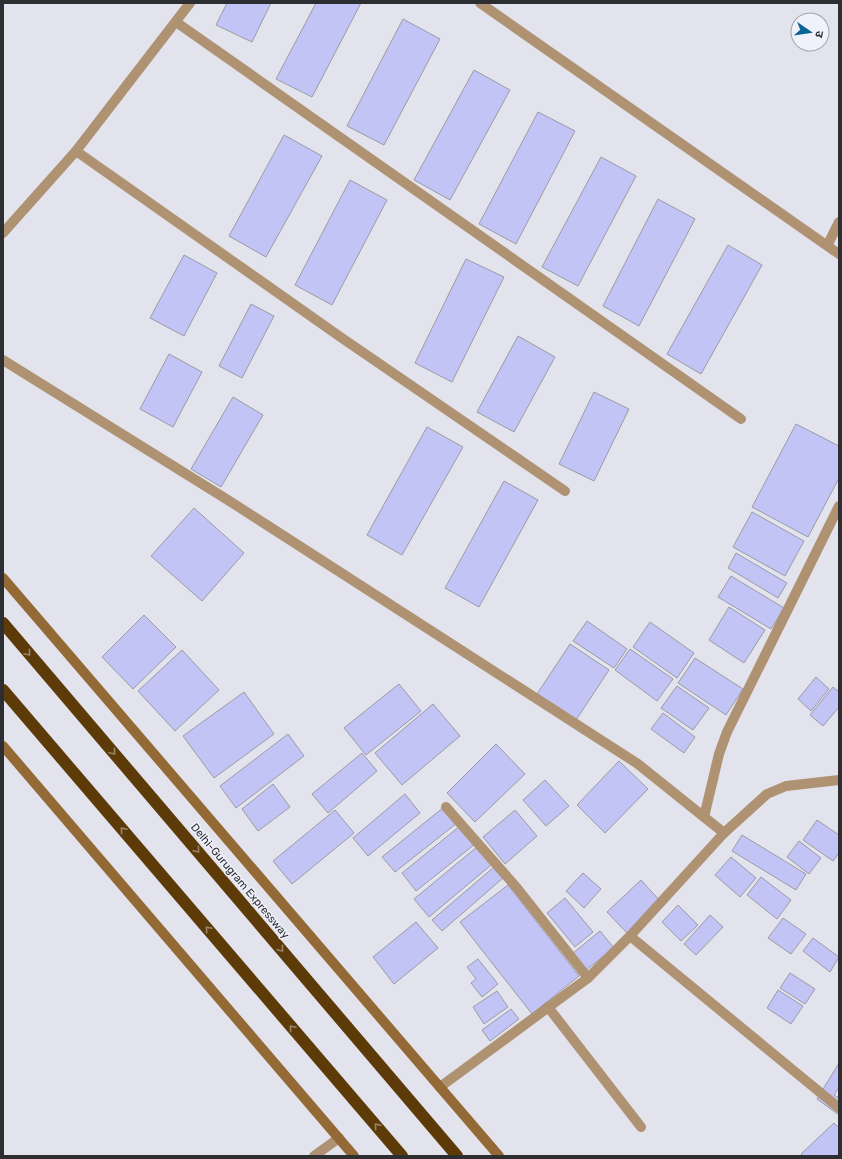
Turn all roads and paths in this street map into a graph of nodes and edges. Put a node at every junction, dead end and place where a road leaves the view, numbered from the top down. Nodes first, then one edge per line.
1 (190, 3) edge
2 (480, 3) edge
3 (176, 22) junction
4 (76, 151) junction
5 (839, 222) edge
6 (3, 233) edge
7 (828, 244) junction
8 (839, 254) edge
9 (3, 360) edge
10 (741, 419) dead end
11 (565, 491) dead end
12 (839, 506) edge
13 (3, 578) edge
14 (3, 623) edge
15 (3, 690) edge
16 (3, 746) edge
17 (839, 780) edge
18 (446, 807) dead end
19 (704, 817) junction
20 (724, 833) junction
21 (630, 936) junction
22 (588, 978) junction
23 (548, 1007) junction
24 (440, 1087) junction
25 (839, 1108) edge
26 (641, 1127) dead end
27 (339, 1138) junction
28 (314, 1156) edge
29 (354, 1156) edge
30 (402, 1156) edge
31 (457, 1156) edge
32 (498, 1156) edge

1 - 3 street
2 - 7 street
3 - 4 street
3 - 10 street
4 - 6 street
4 - 11 street
5 - 7 street
7 - 8 street
9 - 19 street
12 - 19 street
13 - 24 main road
14 -> 31 highway, Delhi-Gurugram Expressway
30 -> 15 highway
16 - 27 main road
17 - 20 street
18 - 22 street
19 - 20 street
20 - 21 street
21 - 22 street
21 - 25 street
22 - 23 street
23 - 24 street
23 - 26 street
24 - 32 main road
27 - 28 street
27 - 29 main road

